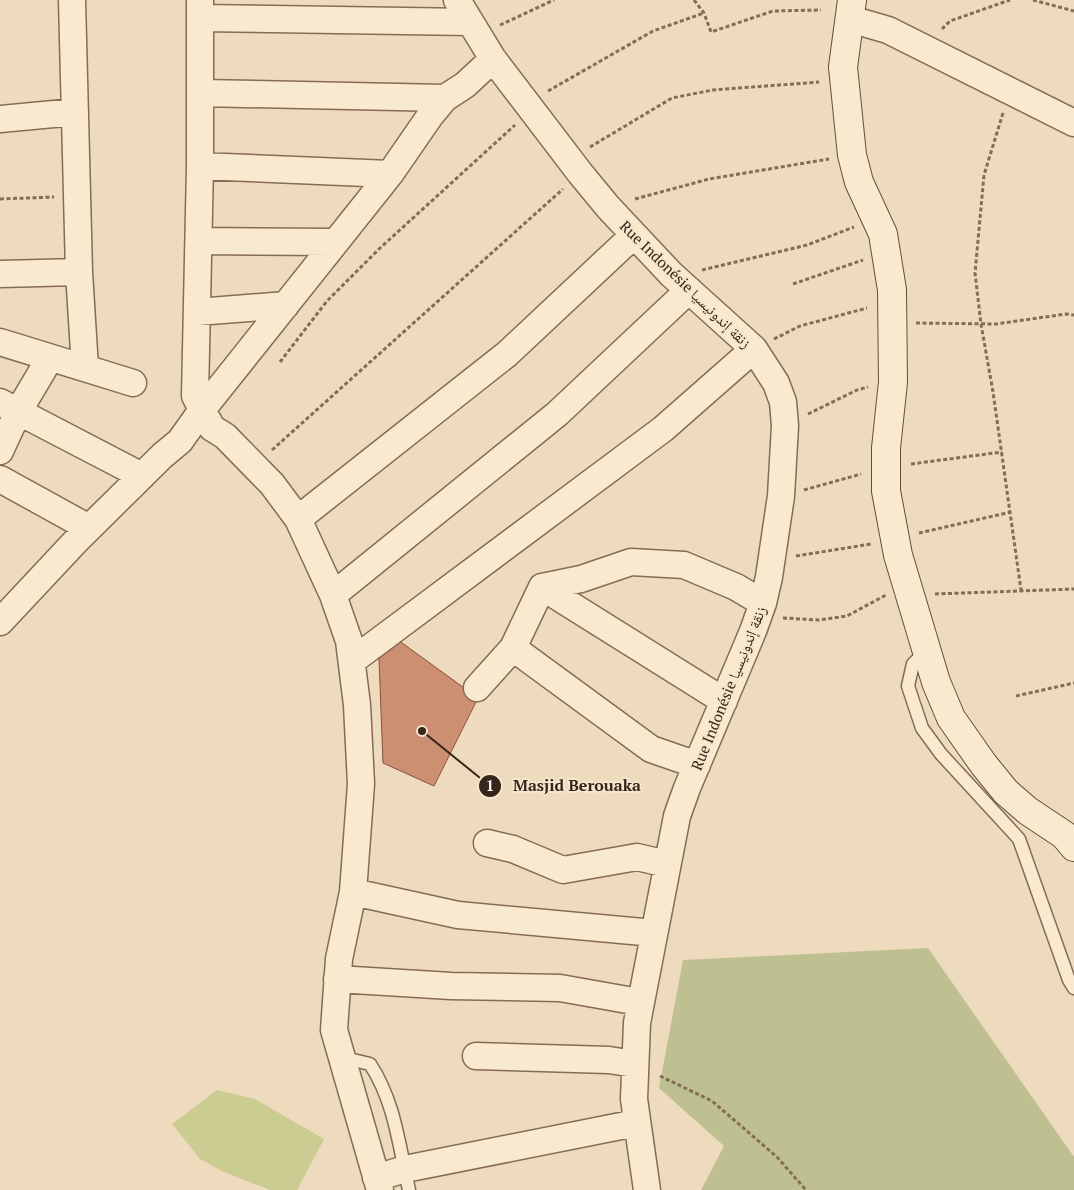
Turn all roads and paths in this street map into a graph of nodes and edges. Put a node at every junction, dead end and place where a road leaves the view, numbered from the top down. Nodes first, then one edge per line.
1 (72, 0) edge
2 (457, 0) edge
3 (554, 0) edge
4 (694, 0) edge
5 (1010, 0) edge
6 (1034, 0) edge
7 (200, 9) edge
8 (821, 10) dead end
9 (851, 10) edge
10 (1074, 11) edge
11 (704, 13) junction
12 (474, 29) junction
13 (924, 48) junction
14 (493, 59) junction
15 (821, 82) dead end
16 (1010, 90) junction
17 (201, 94) junction
18 (445, 98) junction
19 (530, 106) junction
20 (75, 112) junction
21 (0, 118) edge
22 (1074, 124) edge
23 (852, 155) junction
24 (200, 166) junction
25 (575, 166) junction
26 (390, 174) junction
27 (77, 196) junction
28 (0, 199) edge
29 (608, 207) junction
30 (876, 219) junction
31 (634, 235) junction
32 (199, 242) junction
33 (335, 242) junction
34 (887, 252) junction
35 (79, 272) junction
36 (0, 274) edge
37 (680, 282) junction
38 (793, 284) dead end
39 (286, 305) junction
40 (197, 312) junction
41 (893, 312) junction
42 (1074, 315) edge
43 (981, 324) junction
44 (0, 342) edge
45 (754, 349) junction
46 (50, 358) junction
47 (280, 362) dead end
48 (85, 368) junction
49 (893, 382) junction
50 (132, 383) dead end
51 (9, 407) edge
52 (202, 410) junction
53 (785, 426) junction
54 (0, 451) edge
55 (255, 467) junction
56 (142, 476) junction
57 (0, 479) edge
58 (298, 519) junction
59 (89, 528) junction
60 (542, 587) junction
61 (1021, 590) dead end
62 (333, 595) junction
63 (763, 602) junction
64 (0, 622) edge
65 (513, 648) junction
66 (928, 655) junction
67 (352, 661) junction
68 (1074, 683) edge
69 (477, 688) dead end
70 (1016, 696) dead end
71 (724, 701) junction
72 (696, 765) junction
73 (487, 843) dead end
74 (1074, 847) edge
75 (667, 864) junction
76 (352, 892) junction
77 (654, 933) junction
78 (336, 979) junction
79 (1074, 988) edge
80 (640, 1002) junction
81 (476, 1056) dead end
82 (343, 1064) junction
83 (634, 1064) junction
84 (636, 1123) junction
85 (407, 1180) edge
86 (378, 1184) edge
87 (646, 1190) edge
88 (806, 1190) edge

1 - 20 street
2 - 12 street, Rue Indonésie زنقة إندونيسيا
3 - 12 path
4 - 11 path
5 - 13 path
6 - 10 path
7 - 12 street
7 - 17 street
8 - 11 path
9 - 13 street
9 - 23 street
11 - 19 path
12 - 14 street, Rue Indonésie زنقة إندونيسيا
13 - 16 street
14 - 18 street
14 - 19 street, Rue Indonésie زنقة إندونيسيا
15 - 25 path
16 - 22 street
16 - 43 path
17 - 18 street
17 - 24 street
18 - 26 street
19 - 25 street, Rue Indonésie زنقة إندونيسيا
19 - 47 path
20 - 21 street
20 - 27 street
23 - 29 path
23 - 30 street
24 - 26 street
24 - 32 street
25 - 29 street, Rue Indonésie زنقة إندونيسيا
25 - 55 path
26 - 33 street
27 - 28 path
27 - 35 street
29 - 31 street, Rue Indonésie زنقة إندونيسيا
30 - 34 street
30 - 37 path
31 - 37 street, Rue Indonésie زنقة إندونيسيا
31 - 58 street
32 - 33 street
32 - 40 street
33 - 39 street
34 - 38 path
34 - 41 street
35 - 36 street
35 - 48 street
37 - 45 street, Rue Indonésie زنقة إندونيسيا
37 - 62 street
39 - 40 street
39 - 52 street
40 - 52 street
41 - 43 path
41 - 45 path
41 - 49 street
42 - 43 path
43 - 61 path
44 - 46 street
45 - 53 street, Rue Indonésie زنقة إندونيسيا
45 - 67 street
46 - 48 street
46 - 51 street
48 - 50 street
49 - 53 path
49 - 66 street
51 - 54 street
51 - 56 street
52 - 55 street
52 - 56 street
53 - 63 street, Rue Indonésie زنقة إندونيسيا
55 - 58 street
56 - 59 street
57 - 59 street
58 - 62 street
59 - 64 street
60 - 63 street
60 - 65 street
60 - 71 street
62 - 67 street
63 - 71 street, Rue Indonésie زنقة إندونيسيا
65 - 69 street
65 - 72 street
66 - 74 street
66 - 79 lane
67 - 76 street
68 - 70 path
71 - 72 street, Rue Indonésie زنقة إندونيسيا
72 - 75 street, Rue Indonésie زنقة إندونيسيا
73 - 75 street
75 - 77 street, Rue Indonésie زنقة إندونيسيا
76 - 77 street
76 - 78 street
77 - 80 street, Rue Indonésie زنقة إندونيسيا
78 - 80 street
78 - 82 street
80 - 83 street, Rue Indonésie زنقة إندونيسيا
81 - 83 street
82 - 85 lane
82 - 86 street
83 - 84 street, Rue Indonésie زنقة إندونيسيا
83 - 88 path
84 - 85 street
84 - 87 street, Rue Indonésie زنقة إندونيسيا
85 - 86 street

